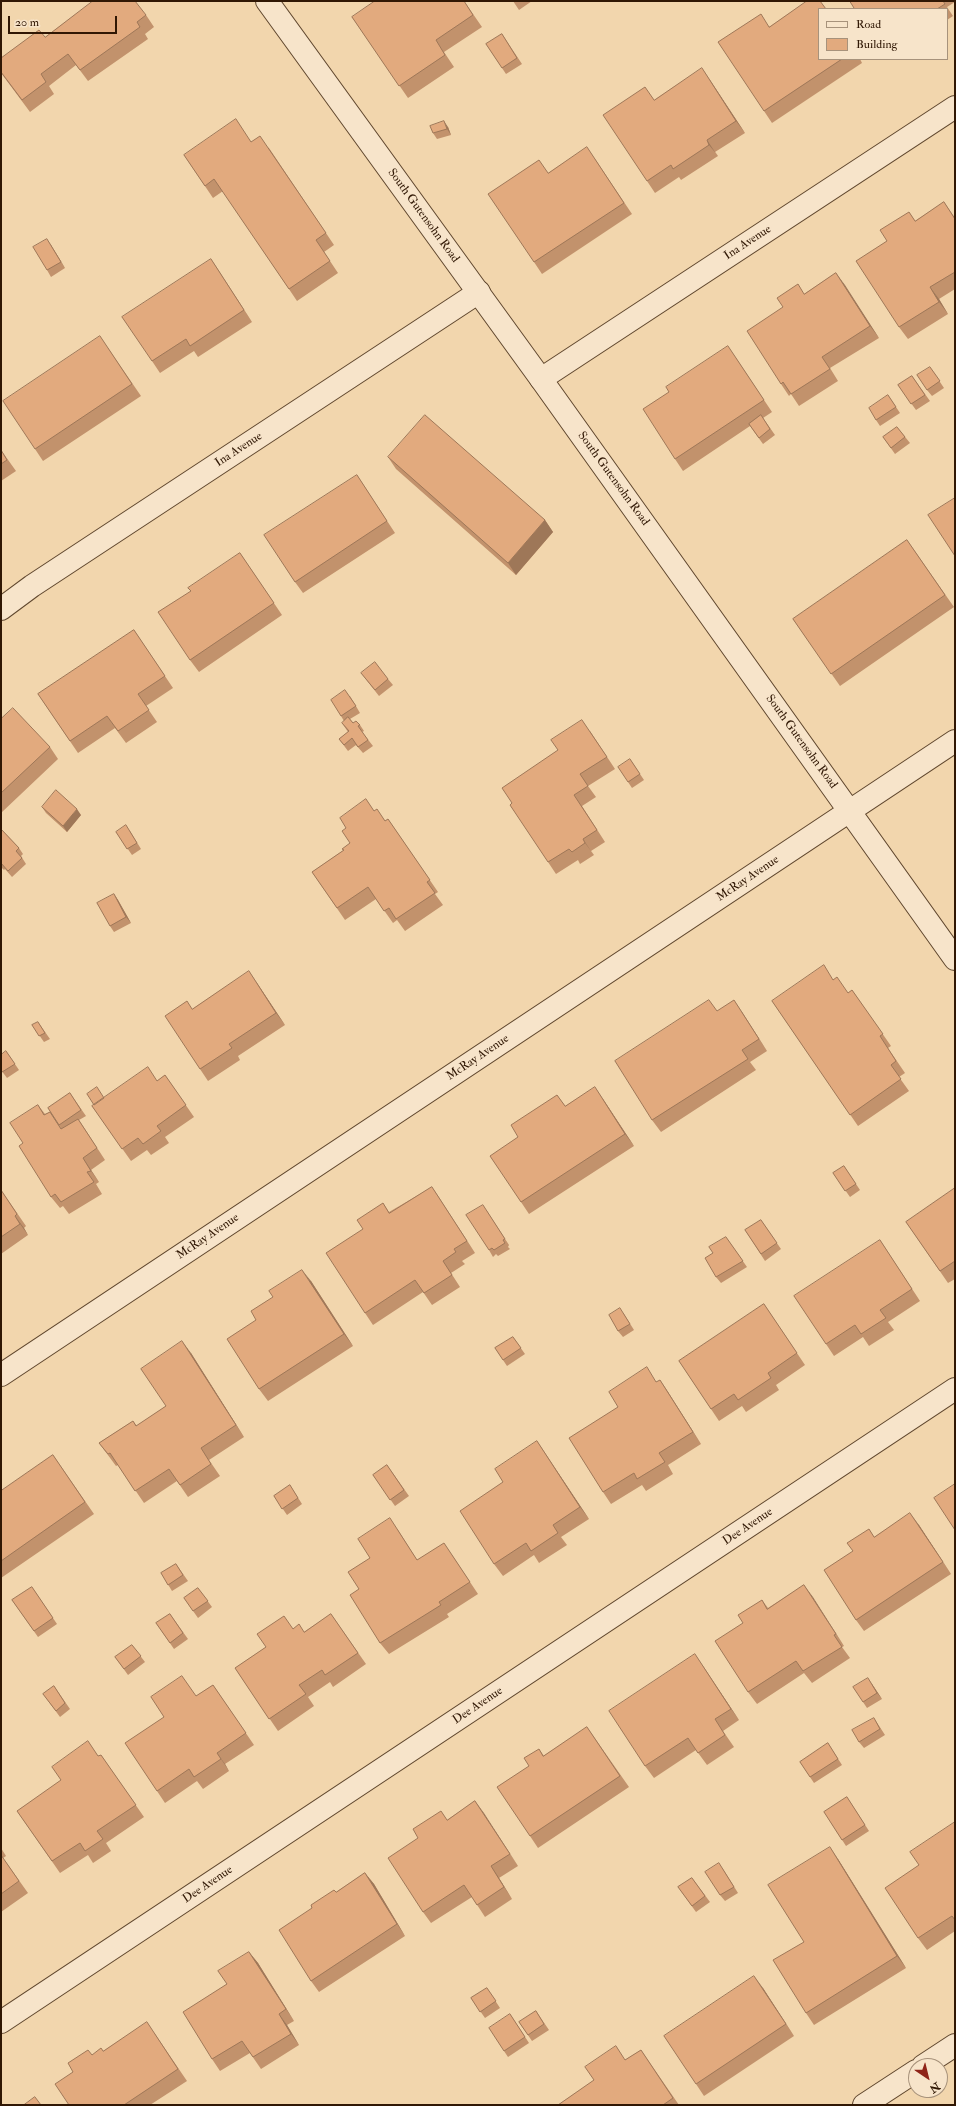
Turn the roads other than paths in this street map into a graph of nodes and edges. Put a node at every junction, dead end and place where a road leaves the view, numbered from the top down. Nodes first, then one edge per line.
1 (267, 1) edge
2 (955, 106) edge
3 (479, 292) junction
4 (541, 379) junction
5 (1, 609) edge
6 (955, 741) edge
7 (850, 811) junction
8 (955, 959) edge
9 (1, 1375) edge
10 (955, 1389) edge
11 (1, 2022) edge
12 (955, 2045) edge
13 (935, 2058) edge
14 (908, 2076) edge
15 (864, 2105) edge

1 - 3 street, South Gutensohn Road
2 - 4 street, Ina Avenue
3 - 4 street, South Gutensohn Road
3 - 5 street, Ina Avenue
4 - 7 street, South Gutensohn Road
6 - 7 street, McRay Avenue
7 - 8 street, South Gutensohn Road
7 - 9 street, McRay Avenue
10 - 11 street, Dee Avenue
12 - 13 street
14 - 15 street

